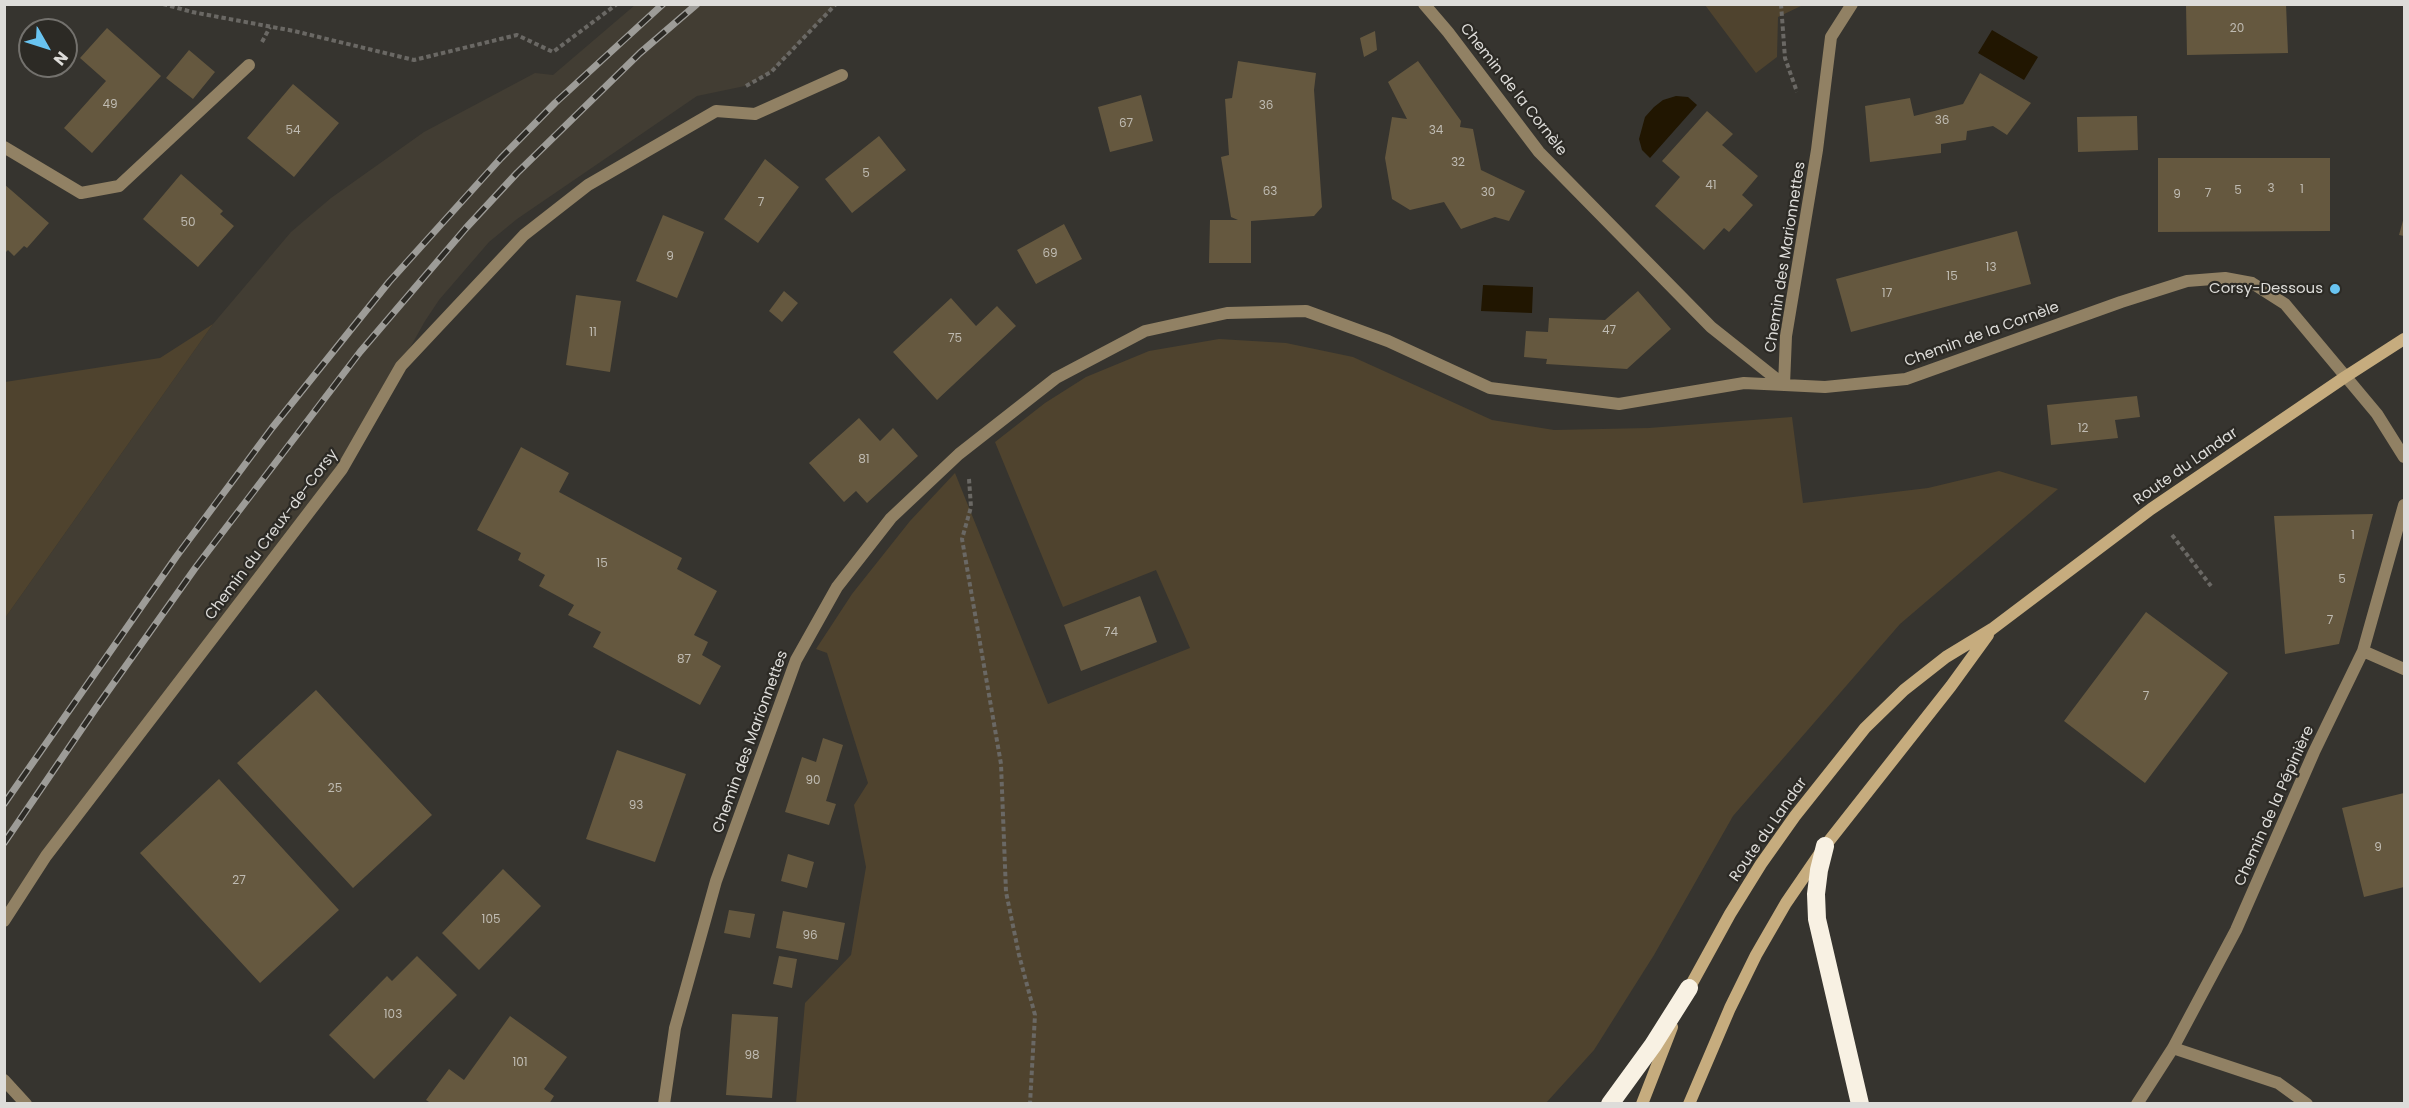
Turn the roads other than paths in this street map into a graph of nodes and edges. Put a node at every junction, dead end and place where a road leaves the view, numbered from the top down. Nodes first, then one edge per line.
1 (1424, 4) edge
2 (1852, 4) edge
3 (249, 65) dead end
4 (842, 75) dead end
5 (4, 147) edge
6 (2404, 339) edge
7 (2345, 377) junction
8 (1784, 385) junction
9 (2404, 457) edge
10 (2404, 505) edge
11 (1992, 629) junction
12 (2363, 651) junction
13 (2404, 669) edge
14 (1825, 846) junction
15 (4, 921) edge
16 (1689, 988) junction
17 (2173, 1048) junction
18 (4, 1080) edge
19 (26, 1104) edge
20 (664, 1104) edge
21 (1610, 1104) edge
22 (1642, 1104) edge
23 (1689, 1104) edge
24 (1860, 1104) edge
25 (2137, 1104) edge
26 (2307, 1104) edge

1 - 8 street, Chemin de la Cornèle
2 - 8 street, Chemin des Marionnettes
3 - 5 street
4 - 15 street, Chemin du Creux-de-Corsy
6 - 7 main road, Route du Landar
7 - 8 street, Chemin de la Cornèle
7 - 9 street
7 - 11 main road, Route du Landar
8 - 20 street, Chemin des Marionnettes
10 - 12 street, Chemin de la Pépinière
11 - 14 main road, Route du Landar
11 - 16 main road, Route du Landar
12 - 13 street
12 - 17 street, Chemin de la Pépinière
14 - 23 main road, Route du Landar
14 - 24 highway
16 - 21 highway
16 - 22 main road, Route du Landar
17 - 25 street, Chemin de la Pépinière
17 - 26 street
18 - 19 street

